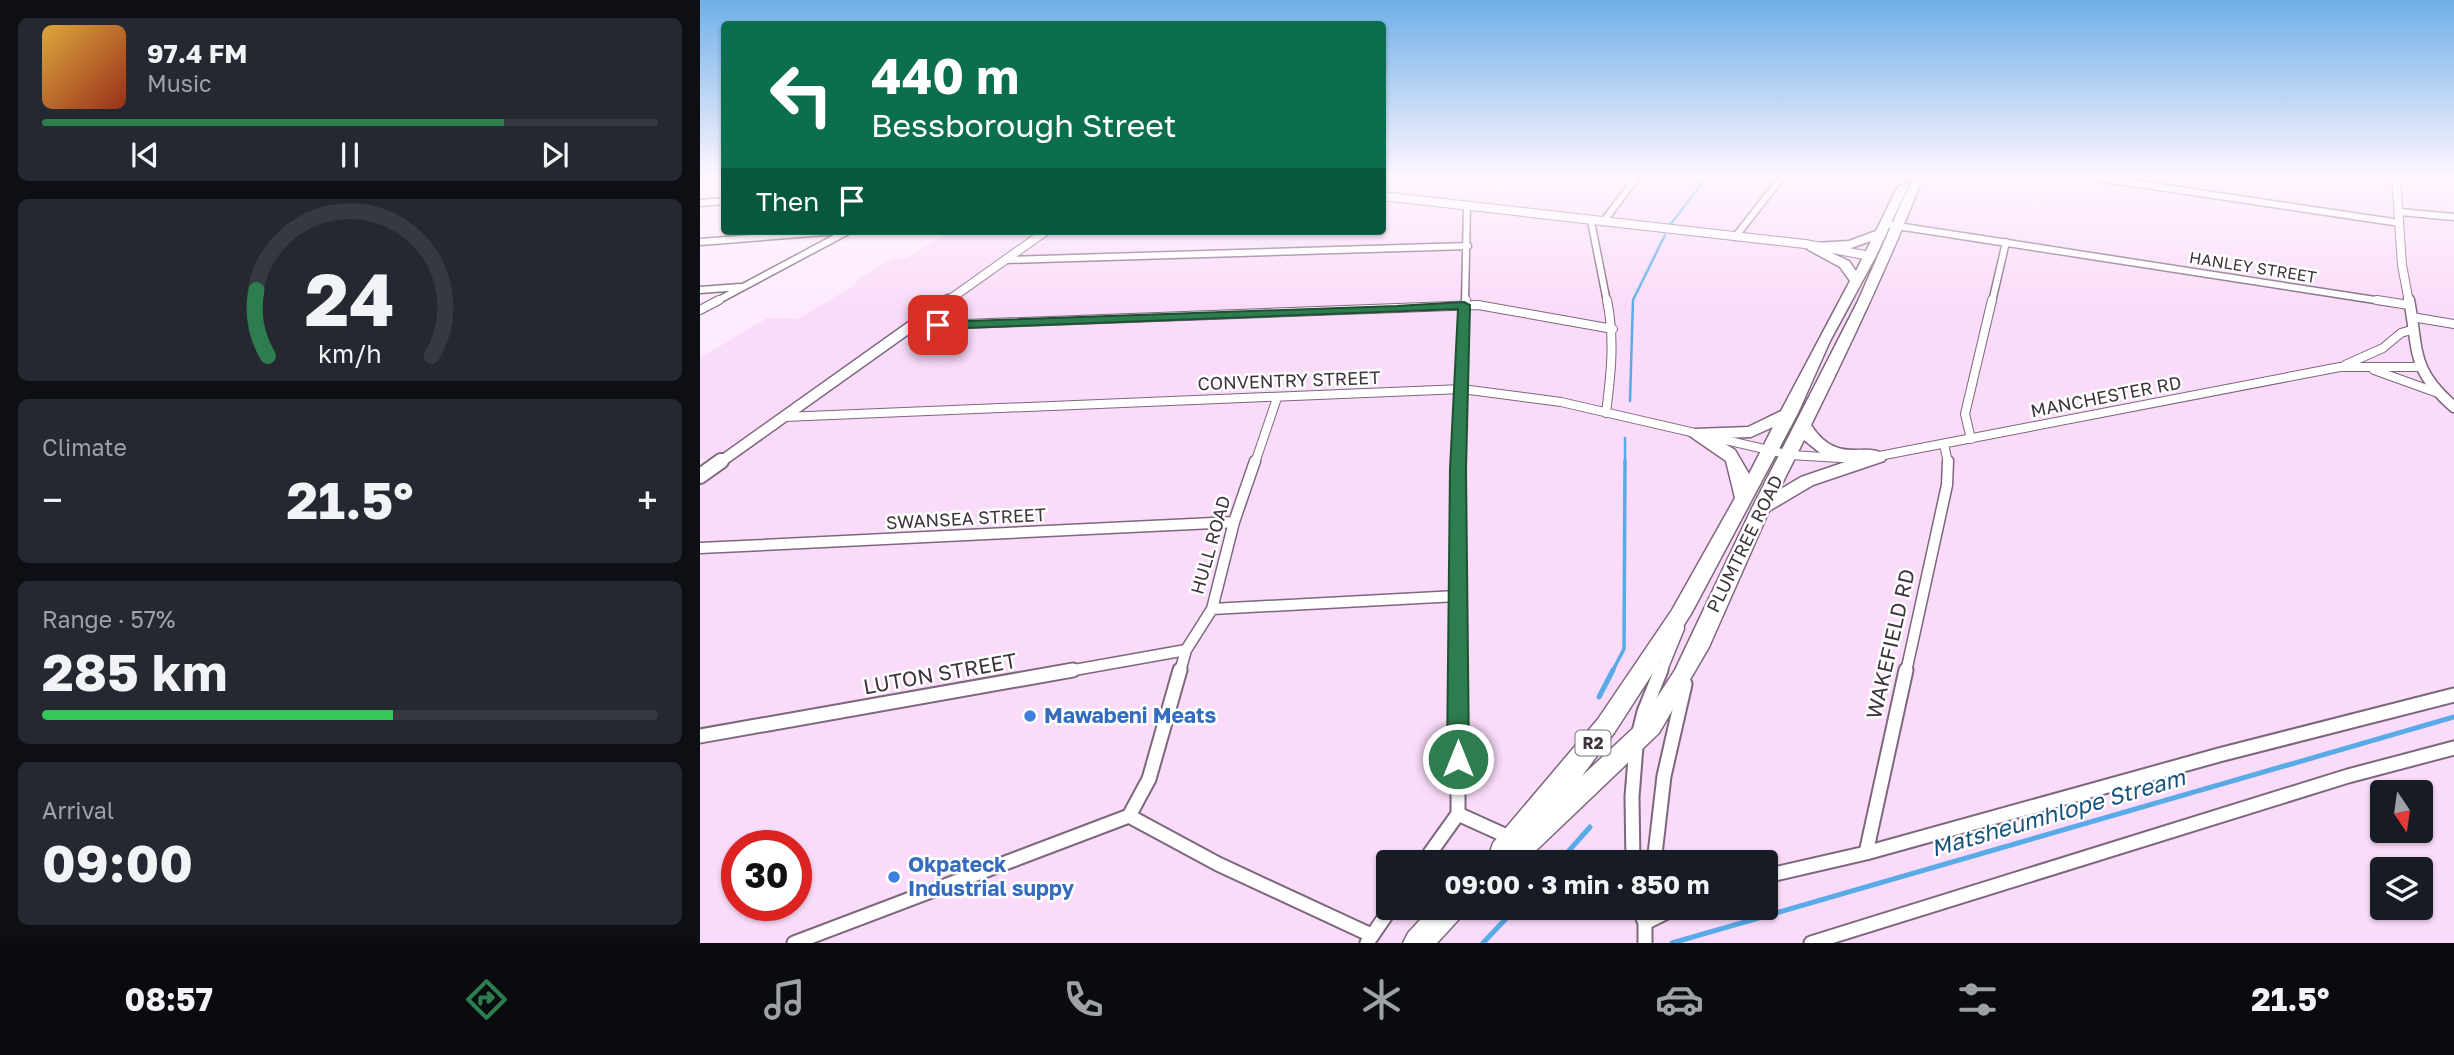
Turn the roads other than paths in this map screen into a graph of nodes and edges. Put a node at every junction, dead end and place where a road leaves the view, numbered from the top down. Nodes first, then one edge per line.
1 (1467, 221) edge
2 (1591, 221) joint
3 (1748, 221) edge
4 (1887, 221) edge
5 (1901, 221) edge
6 (2387, 221) edge
7 (1603, 222) joint
8 (2400, 223) joint
9 (1899, 226) junction
10 (1883, 229) junction
11 (788, 235) edge
12 (840, 235) edge
13 (1040, 235) edge
14 (1735, 237) junction
15 (700, 242) edge
16 (2006, 242) junction
17 (1468, 246) junction
18 (1814, 247) junction
19 (1004, 260) junction
20 (1875, 261) junction
21 (1856, 281) junction
22 (742, 287) junction
23 (700, 290) edge
24 (1464, 305) junction
25 (2409, 305) junction
26 (700, 310) edge
27 (2412, 317) junction
28 (2454, 324) edge
29 (912, 326) junction
30 (1613, 330) junction
31 (2411, 330) junction
32 (2340, 367) junction
33 (2362, 367) junction
34 (2420, 367) junction
35 (1462, 389) junction
36 (2438, 393) junction
37 (1276, 398) junction
38 (2454, 407) edge
39 (1606, 412) junction
40 (1790, 413) junction
41 (784, 417) junction
42 (1804, 427) junction
43 (1695, 434) junction
44 (1971, 439) junction
45 (1944, 444) junction
46 (1770, 451) junction
47 (1788, 455) junction
48 (1878, 457) junction
49 (700, 463) edge
50 (717, 464) junction
51 (700, 476) edge
52 (1743, 497) junction
53 (1762, 507) junction
54 (1234, 522) junction
55 (700, 548) edge
56 (1457, 596) junction
57 (1212, 609) junction
58 (1681, 614) junction
59 (1186, 650) junction
60 (1694, 652) junction
61 (2454, 695) edge
62 (700, 736) edge
63 (1637, 740) junction
64 (2454, 748) edge
65 (1458, 814) junction
66 (1129, 816) junction
67 (1513, 840) junction
68 (1432, 850) edge
69 (1505, 850) edge
70 (1518, 850) edge
71 (1633, 850) edge
72 (1656, 850) edge
73 (1866, 853) junction
74 (1778, 873) edge
75 (1382, 920) edge
76 (1439, 920) edge
77 (1661, 920) edge
78 (1645, 933) edge
79 (1369, 939) edge
80 (1820, 942) edge
81 (794, 943) edge
82 (1418, 943) edge

1 - 17 street
2 - 7 street
2 - 30 street
3 - 14 street
4 - 10 highway, PLUMTREE ROAD / R2
5 - 9 highway, PLUMTREE ROAD / R2
6 - 8 street
7 - 14 street
8 - 25 street
9 - 10 street, HANLEY STREET
9 - 16 street, HANLEY STREET
9 - 20 highway, PLUMTREE ROAD / R2
10 - 18 highway
10 - 20 highway, PLUMTREE ROAD / R2
11 - 15 street
12 - 22 street
13 - 19 street
14 - 18 street
16 - 25 street, HANLEY STREET
16 - 44 street
17 - 19 street
17 - 24 street
18 - 20 street
18 - 21 highway
19 - 29 street
20 - 21 highway, PLUMTREE ROAD / R2
20 - 42 highway, PLUMTREE ROAD / R2
21 - 40 highway, PLUMTREE ROAD / R2
22 - 23 street
22 - 26 street
24 - 29 street
24 - 30 street
24 - 35 street
25 - 27 street
27 - 28 street
27 - 31 street
29 - 41 street
30 - 39 street
31 - 32 street
31 - 34 street
32 - 33 street
32 - 44 street, MANCHESTER RD
33 - 34 street
33 - 36 street
34 - 36 street
35 - 37 street, CONVENTRY STREET
35 - 39 street, CONVENTRY STREET
35 - 56 street
36 - 38 street
37 - 41 street, CONVENTRY STREET
37 - 54 street, HULL ROAD
39 - 43 street, CONVENTRY STREET
40 - 43 highway
40 - 46 highway, PLUMTREE ROAD / R2
41 - 50 street
42 - 47 highway, PLUMTREE ROAD / R2
42 - 48 highway
43 - 46 street, CONVENTRY STREET
43 - 52 highway
44 - 45 street, MANCHESTER RD
45 - 48 street, MANCHESTER RD
45 - 73 street, WAKEFIELD RD
46 - 47 street, CONVENTRY STREET
46 - 52 highway, PLUMTREE ROAD / R2
47 - 48 street, MANCHESTER RD
47 - 53 highway, PLUMTREE ROAD / R2
48 - 53 highway
49 - 50 street
50 - 51 street
52 - 58 highway, PLUMTREE ROAD / R2
53 - 60 highway, PLUMTREE ROAD / R2
54 - 55 street, SWANSEA STREET
54 - 57 street, HULL ROAD
56 - 57 street
56 - 65 street
57 - 59 street, HULL ROAD
58 - 63 street
58 - 67 highway, PLUMTREE ROAD / R2
59 - 62 street, LUTON STREET
59 - 66 street, HULL ROAD
60 - 63 highway, PLUMTREE ROAD / R2
60 - 72 street
61 - 73 street
63 - 70 highway, PLUMTREE ROAD / R2
63 - 71 street
64 - 80 street
65 - 67 street
65 - 68 street
66 - 79 street
66 - 81 street
67 - 69 highway, PLUMTREE ROAD / R2
73 - 74 street
75 - 79 street
76 - 82 highway
77 - 78 street

